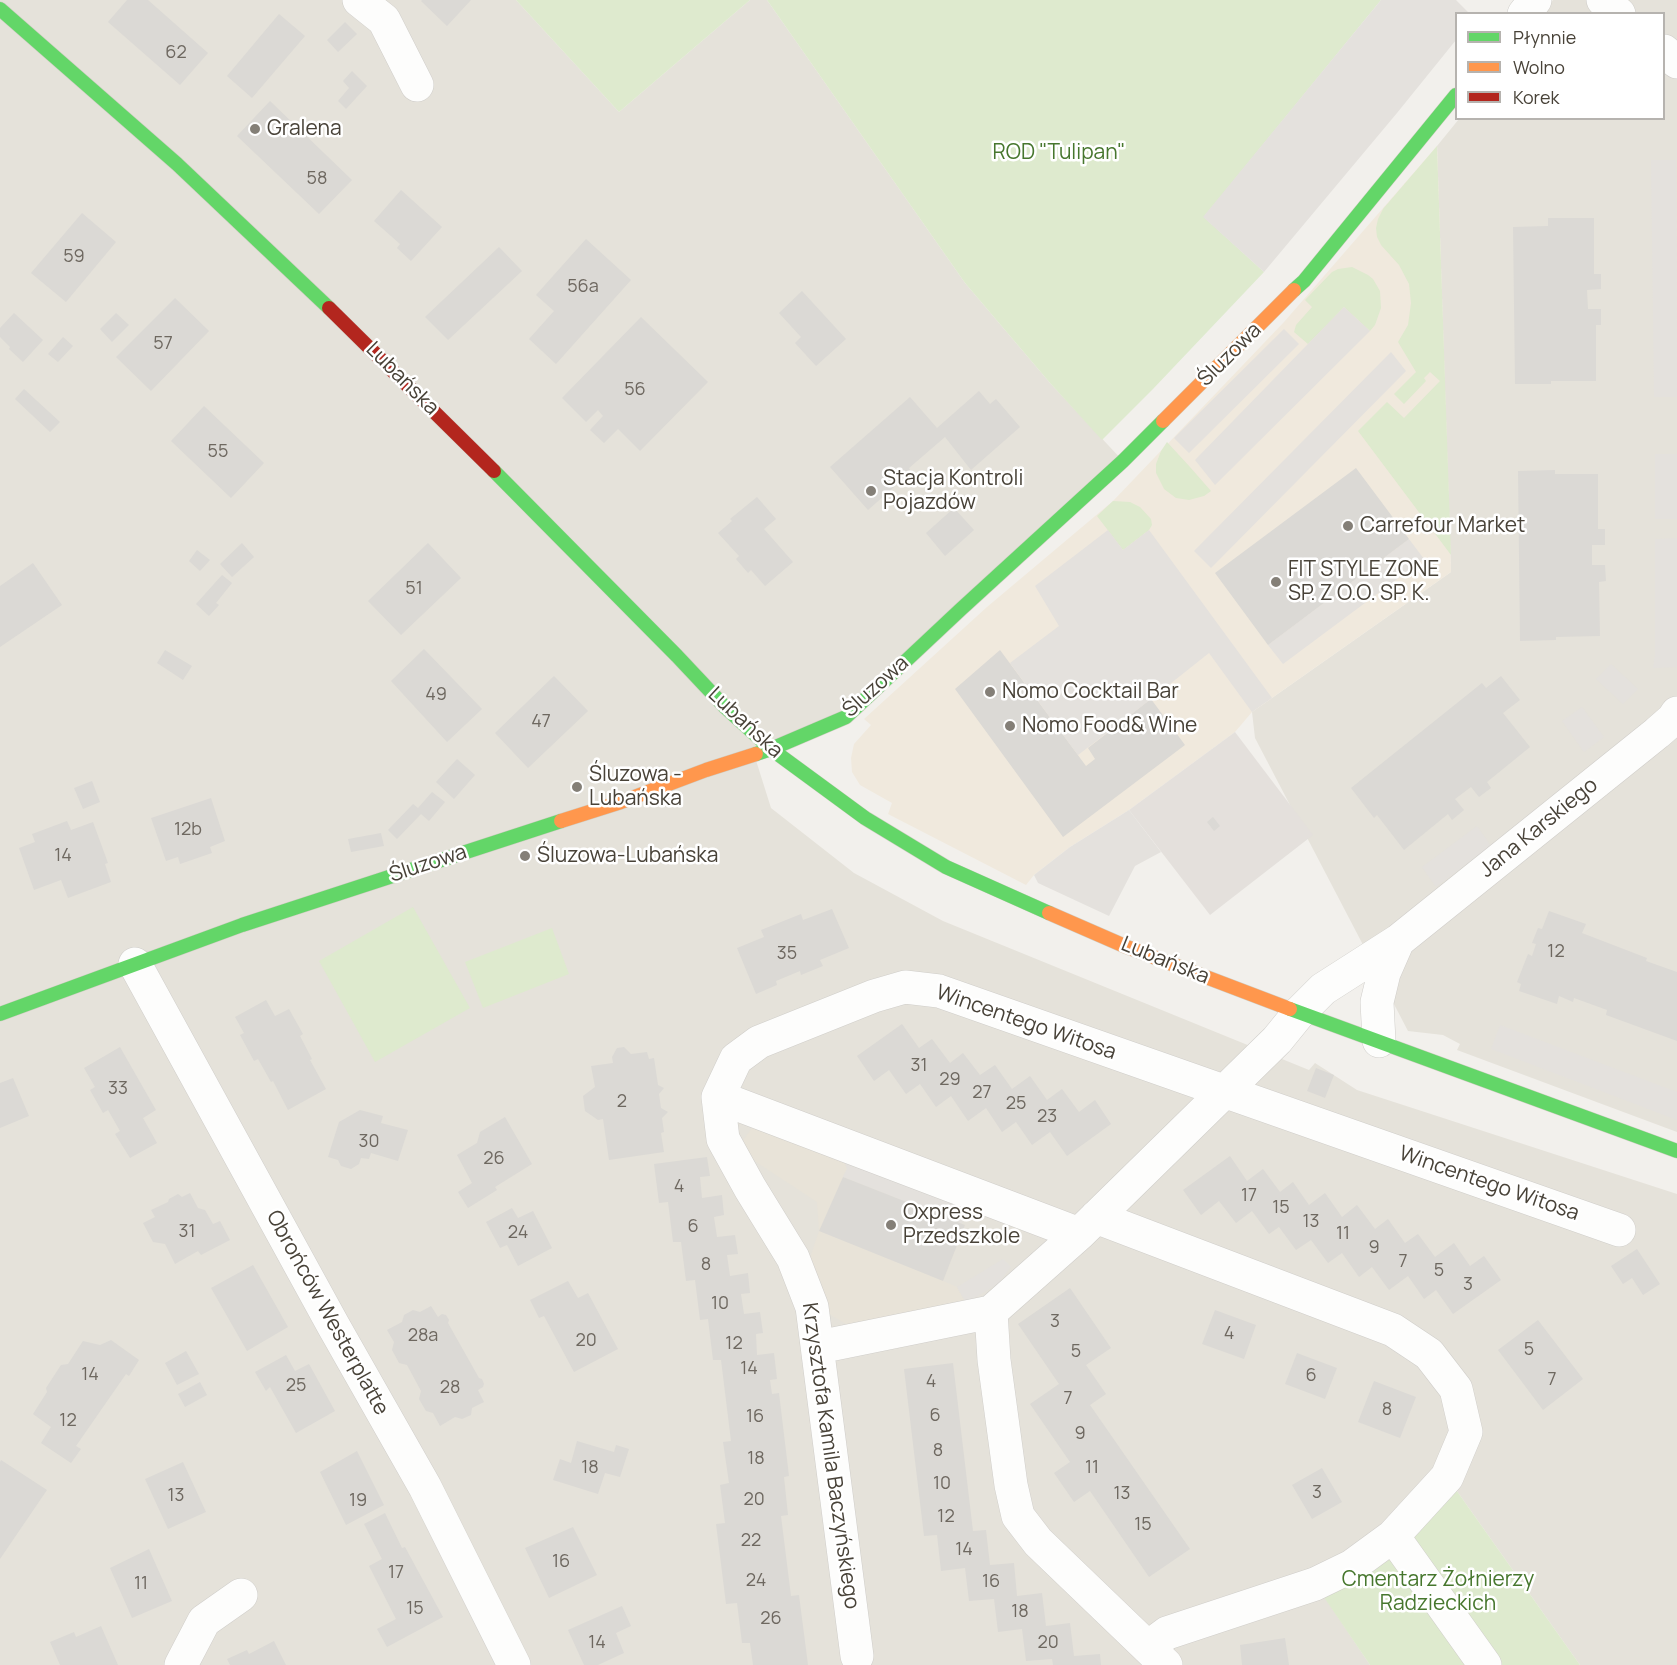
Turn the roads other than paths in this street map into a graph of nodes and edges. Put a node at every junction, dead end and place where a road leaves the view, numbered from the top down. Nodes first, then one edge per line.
1 (359, 0) edge
2 (1535, 0) edge
3 (1603, 0) edge
4 (0, 9) edge
5 (1526, 12) edge
6 (1617, 12) edge
7 (1665, 52) edge
8 (1677, 62) edge
9 (417, 85) dead end
10 (1455, 96) edge
11 (1677, 713) edge
12 (771, 749) junction
13 (1398, 941) junction
14 (135, 964) junction
15 (1299, 1013) junction
16 (0, 1014) edge
17 (1379, 1041) junction
18 (1224, 1091) junction
19 (718, 1097) junction
20 (1677, 1151) edge
21 (1087, 1225) junction
22 (1619, 1230) dead end
23 (991, 1312) junction
24 (819, 1347) junction
25 (1393, 1536) junction
26 (241, 1595) dead end
27 (857, 1656) dead end
28 (1157, 1656) edge
29 (181, 1665) edge
30 (514, 1665) edge
31 (1485, 1665) edge

1 - 9 street
2 - 5 street
3 - 6 street
4 - 12 street, Lubańska
7 - 8 street
10 - 12 street, Śluzowa
11 - 13 street, Jana Karskiego
12 - 14 street, Śluzowa
12 - 15 street, Lubańska
13 - 15 street, Jana Karskiego
13 - 17 street, Jana Karskiego
14 - 16 street, Śluzowa
14 - 30 street, Obrońców Westerplatte
15 - 17 street, Lubańska
15 - 18 street
17 - 20 street, Lubańska
18 - 19 street, Wincentego Witosa
18 - 21 street
18 - 22 street, Wincentego Witosa
19 - 21 street
19 - 24 street, Krzysztofa Kamila Baczyńskiego
21 - 23 street
21 - 25 street
23 - 24 street
23 - 28 street
24 - 27 street, Krzysztofa Kamila Baczyńskiego
25 - 28 street
25 - 31 street
26 - 29 street

